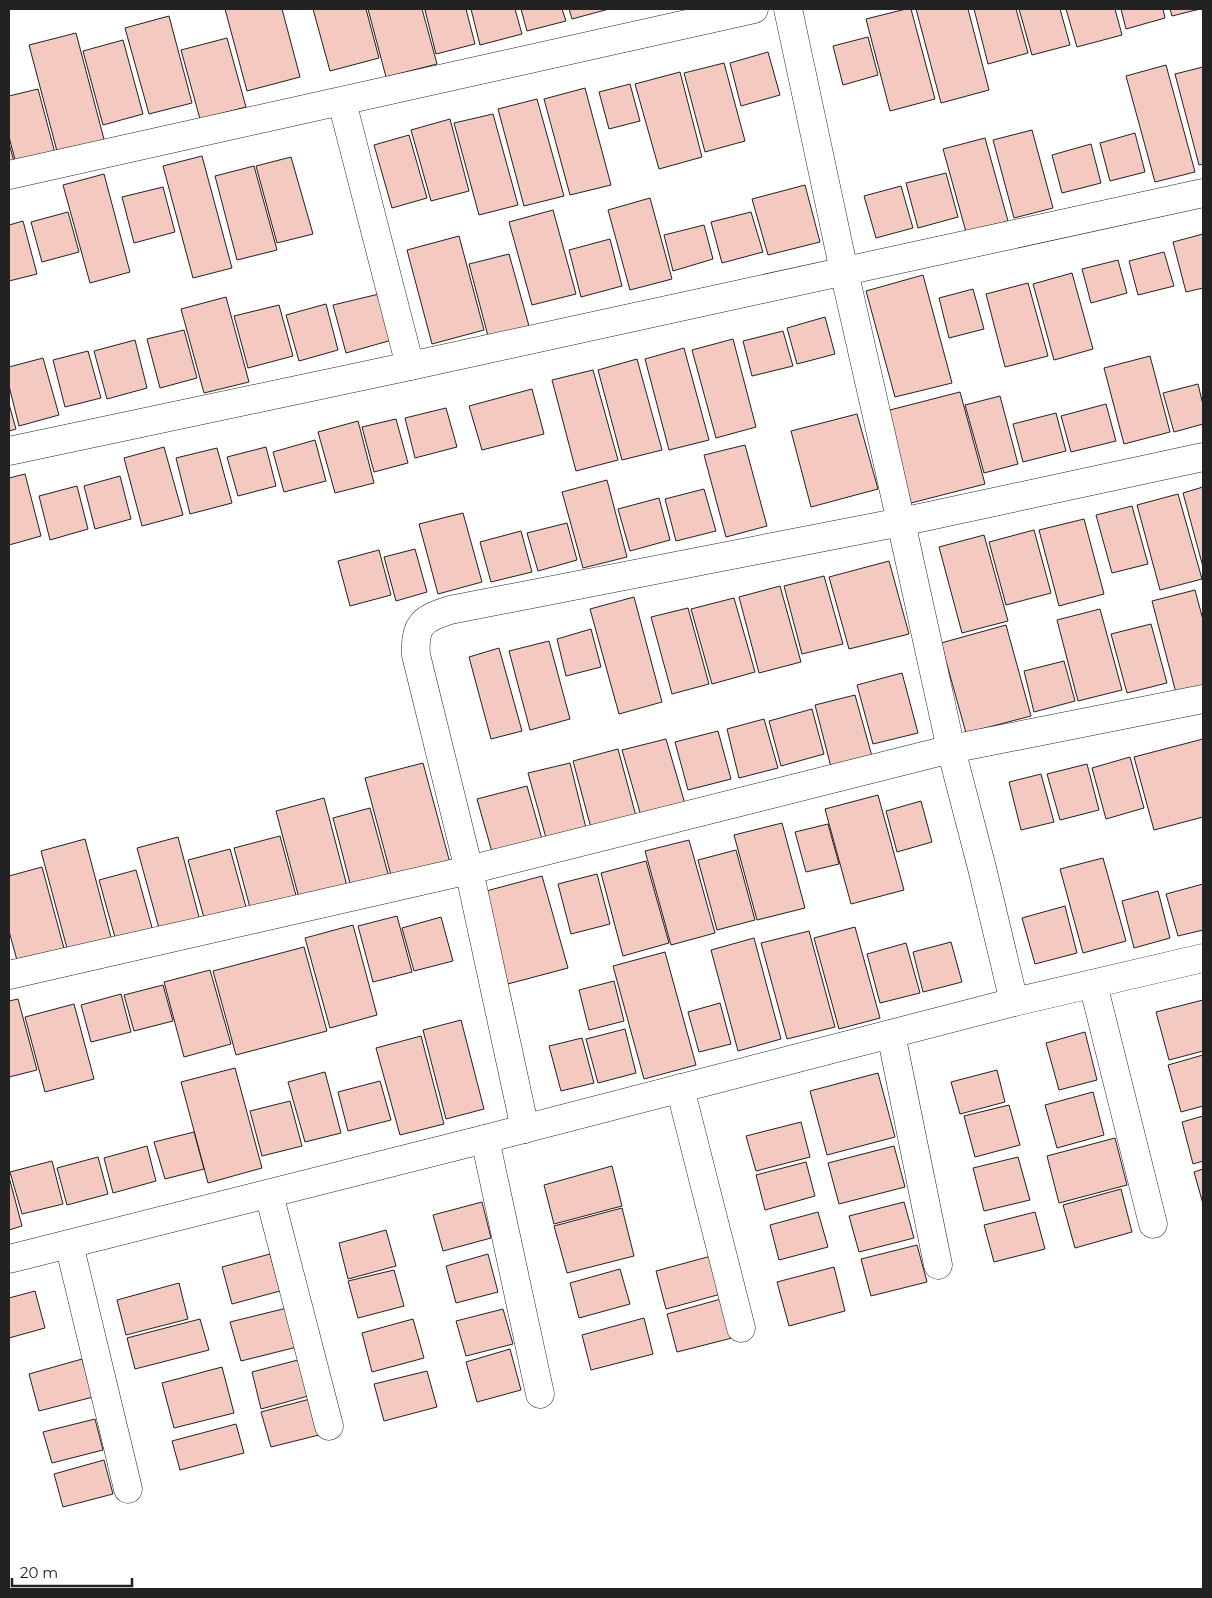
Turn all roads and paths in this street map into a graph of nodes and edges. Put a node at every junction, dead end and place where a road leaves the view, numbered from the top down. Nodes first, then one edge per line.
1 (754, 9) edge
2 (788, 9) edge
3 (342, 102) junction
4 (9, 175) edge
5 (1203, 193) edge
6 (844, 271) junction
7 (410, 366) junction
8 (9, 451) edge
9 (1203, 457) edge
10 (902, 522) junction
11 (1203, 700) edge
12 (951, 750) junction
13 (469, 870) junction
14 (1203, 958) edge
15 (9, 975) edge
16 (1093, 984) junction
17 (1014, 1002) junction
18 (891, 1034) junction
19 (680, 1088) junction
20 (525, 1129) junction
21 (485, 1139) junction
22 (269, 1194) junction
23 (1153, 1224) dead end
24 (69, 1244) junction
25 (9, 1259) edge
26 (938, 1265) dead end
27 (741, 1328) dead end
28 (540, 1394) dead end
29 (329, 1426) dead end
30 (128, 1489) dead end

1 - 3 street
2 - 6 street
3 - 4 street
3 - 7 street
5 - 6 street
6 - 7 street
6 - 10 street
7 - 8 street
9 - 10 street
10 - 12 street
10 - 13 street
11 - 12 street
12 - 13 street
12 - 17 street
13 - 15 street
13 - 20 street
14 - 16 street
16 - 17 street
16 - 23 street
17 - 18 street
18 - 19 street
18 - 26 street
19 - 20 street
19 - 27 street
20 - 21 street
21 - 22 street
21 - 28 street
22 - 24 street
22 - 29 street
24 - 25 street
24 - 30 street

